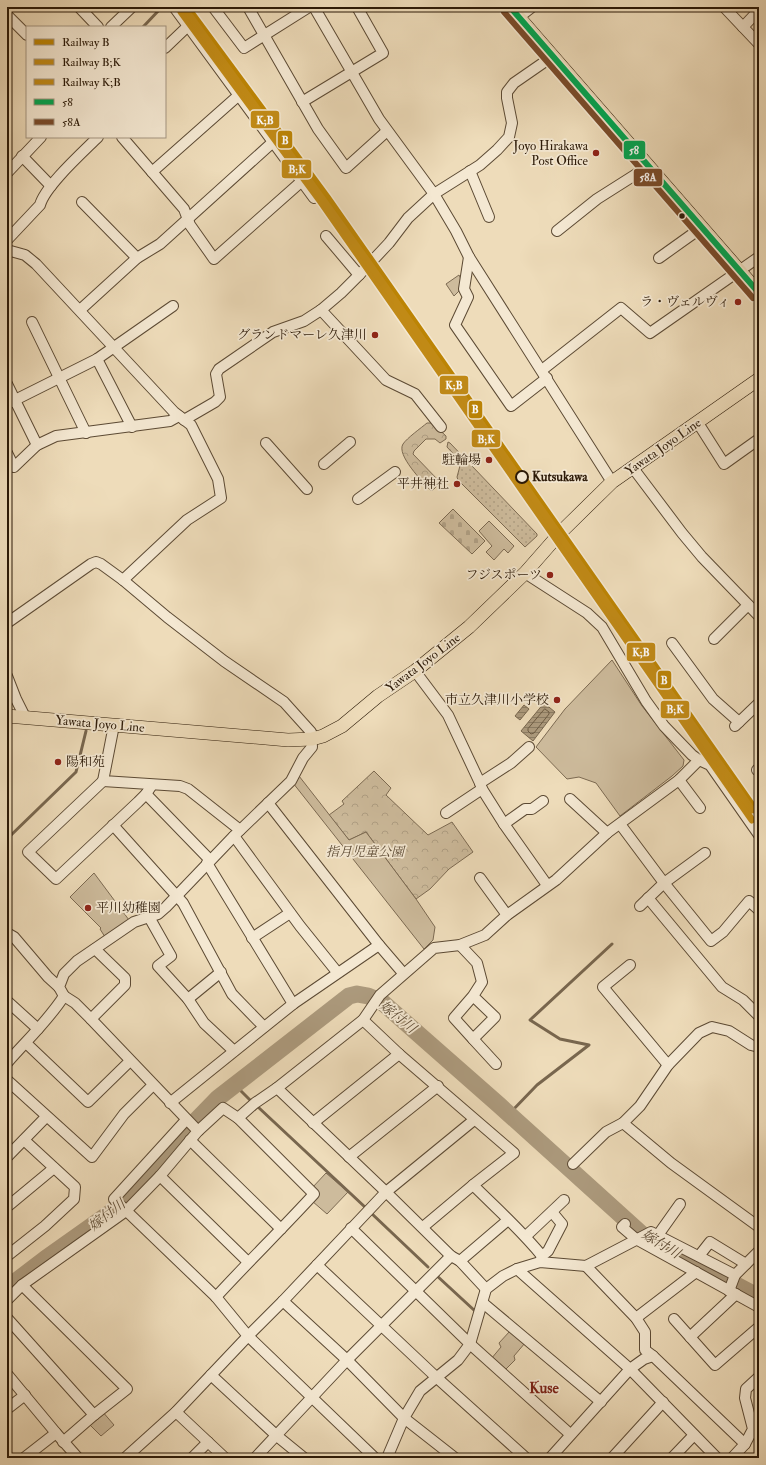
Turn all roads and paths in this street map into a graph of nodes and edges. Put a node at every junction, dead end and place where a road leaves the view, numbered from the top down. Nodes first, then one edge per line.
1 (80, 7) edge
2 (132, 7) edge
3 (174, 7) edge
4 (213, 7) edge
5 (248, 7) edge
6 (309, 7) edge
7 (314, 7) edge
8 (356, 7) edge
9 (510, 7) edge
10 (532, 7) edge
11 (724, 7) edge
12 (759, 10) edge
13 (7, 15) edge
14 (519, 17) junction
15 (97, 26) edge
16 (112, 26) edge
17 (188, 26) junction
18 (742, 26) junction
19 (26, 34) edge
20 (265, 34) junction
21 (759, 44) edge
22 (166, 47) edge
23 (553, 56) junction
24 (351, 72) junction
25 (239, 96) junction
26 (302, 102) junction
27 (387, 131) junction
28 (40, 138) edge
29 (97, 138) edge
30 (124, 138) edge
31 (273, 142) junction
32 (22, 156) junction
33 (649, 166) junction
34 (470, 171) junction
35 (7, 172) edge
36 (152, 172) junction
37 (302, 181) junction
38 (51, 186) junction
39 (434, 194) junction
40 (314, 198) dead end
41 (82, 202) dead end
42 (489, 217) dead end
43 (188, 219) junction
44 (701, 228) junction
45 (557, 231) dead end
46 (326, 236) dead end
47 (7, 240) edge
48 (7, 250) edge
49 (469, 257) junction
50 (759, 257) edge
51 (137, 258) junction
52 (659, 258) dead end
53 (740, 270) junction
54 (359, 275) junction
55 (759, 293) edge
56 (173, 306) dead end
57 (80, 310) junction
58 (321, 310) junction
59 (32, 322) dead end
60 (114, 347) junction
61 (97, 359) junction
62 (544, 374) junction
63 (58, 378) junction
64 (759, 379) edge
65 (7, 384) edge
66 (11, 402) edge
67 (182, 418) junction
68 (698, 423) junction
69 (132, 427) junction
70 (441, 427) dead end
71 (86, 433) junction
72 (759, 439) edge
73 (350, 442) dead end
74 (266, 444) dead end
75 (37, 445) junction
76 (7, 453) edge
77 (324, 464) dead end
78 (633, 468) junction
79 (395, 472) dead end
80 (612, 482) junction
81 (307, 489) dead end
82 (358, 499) dead end
83 (525, 572) junction
84 (124, 580) junction
85 (748, 605) junction
86 (759, 616) edge
87 (7, 623) edge
88 (714, 639) dead end
89 (672, 643) dead end
90 (415, 671) junction
91 (7, 676) edge
92 (759, 703) edge
93 (7, 716) edge
94 (25, 717) junction
95 (114, 726) junction
96 (312, 739) junction
97 (529, 748) dead end
98 (699, 760) junction
99 (759, 768) edge
100 (759, 771) edge
101 (678, 780) junction
102 (103, 781) junction
103 (152, 784) junction
104 (481, 786) junction
105 (146, 794) junction
106 (570, 799) dead end
107 (543, 801) dead end
108 (268, 803) junction
109 (700, 808) dead end
110 (446, 813) dead end
111 (504, 824) junction
112 (620, 824) junction
113 (113, 825) junction
114 (237, 833) junction
115 (607, 833) junction
116 (759, 835) edge
117 (705, 853) dead end
118 (209, 862) junction
119 (480, 878) dead end
120 (664, 883) junction
121 (547, 885) junction
122 (177, 896) junction
123 (648, 898) junction
124 (640, 906) dead end
125 (759, 910) edge
126 (290, 912) junction
127 (506, 915) junction
128 (150, 917) junction
129 (7, 933) edge
130 (252, 938) junction
131 (379, 945) junction
132 (460, 945) junction
133 (95, 949) junction
134 (630, 965) dead end
135 (221, 972) junction
136 (337, 972) junction
137 (403, 974) junction
138 (61, 991) junction
139 (473, 996) junction
140 (188, 999) junction
141 (7, 1001) edge
142 (293, 1004) junction
143 (759, 1016) edge
144 (90, 1019) junction
145 (363, 1020) junction
146 (264, 1027) junction
147 (38, 1029) junction
148 (473, 1039) junction
149 (26, 1043) junction
150 (759, 1047) edge
151 (234, 1051) junction
152 (399, 1054) junction
153 (8, 1060) edge
154 (130, 1061) junction
155 (496, 1064) dead end
156 (668, 1065) junction
157 (7, 1080) edge
158 (153, 1085) junction
159 (438, 1086) junction
160 (277, 1088) junction
161 (170, 1103) junction
162 (46, 1117) junction
163 (238, 1118) junction
164 (186, 1120) junction
165 (474, 1120) junction
166 (313, 1123) junction
167 (623, 1123) junction
168 (198, 1131) junction
169 (24, 1140) junction
170 (190, 1140) junction
171 (7, 1157) edge
172 (349, 1157) junction
173 (573, 1164) dead end
174 (54, 1168) junction
175 (160, 1176) junction
176 (473, 1185) junction
177 (386, 1192) junction
178 (564, 1200) dead end
179 (680, 1204) dead end
180 (7, 1207) edge
181 (126, 1212) junction
182 (552, 1212) junction
183 (508, 1220) junction
184 (625, 1224) dead end
185 (423, 1227) junction
186 (759, 1227) edge
187 (351, 1228) junction
188 (281, 1229) junction
189 (654, 1233) junction
190 (526, 1236) junction
191 (636, 1239) junction
192 (759, 1251) edge
193 (7, 1256) edge
194 (451, 1256) junction
195 (699, 1256) junction
196 (541, 1259) junction
197 (460, 1261) junction
198 (248, 1262) junction
199 (748, 1262) junction
200 (317, 1265) junction
201 (759, 1265) edge
202 (586, 1266) junction
203 (517, 1269) junction
204 (696, 1272) junction
205 (735, 1275) junction
206 (22, 1285) junction
207 (416, 1290) junction
208 (486, 1290) junction
209 (732, 1293) junction
210 (216, 1297) junction
211 (7, 1300) edge
212 (283, 1301) junction
213 (483, 1303) junction
214 (759, 1307) edge
215 (7, 1318) edge
216 (636, 1318) junction
217 (674, 1319) dead end
218 (381, 1325) junction
219 (759, 1327) edge
220 (248, 1336) junction
221 (690, 1337) junction
222 (470, 1344) junction
223 (653, 1356) junction
224 (347, 1360) junction
225 (630, 1369) junction
226 (7, 1374) edge
227 (211, 1375) junction
228 (436, 1377) junction
229 (759, 1377) edge
230 (25, 1395) junction
231 (312, 1398) junction
232 (601, 1402) junction
233 (663, 1402) junction
234 (7, 1409) edge
235 (176, 1412) junction
236 (94, 1415) junction
237 (404, 1418) junction
238 (56, 1433) junction
239 (570, 1434) junction
240 (694, 1435) junction
241 (277, 1436) junction
242 (63, 1442) junction
243 (208, 1442) junction
244 (745, 1444) junction
245 (24, 1458) edge
246 (78, 1458) edge
247 (125, 1458) edge
248 (192, 1458) edge
249 (225, 1458) edge
250 (255, 1458) edge
251 (304, 1458) edge
252 (375, 1458) edge
253 (386, 1458) edge
254 (455, 1458) edge
255 (526, 1458) edge
256 (550, 1458) edge
257 (612, 1458) edge
258 (672, 1458) edge
259 (717, 1458) edge
260 (732, 1458) edge

1 - 15 street
2 - 16 street
3 - 17 street
4 - 20 street
5 - 20 street
6 - 20 street
7 - 24 street
8 - 24 street
9 - 14 main road
10 - 14 street
11 - 18 street
12 - 18 street
13 - 19 street
14 - 23 main road
17 - 22 street
17 - 25 street
18 - 21 street
20 - 26 street
23 - 33 main road
23 - 34 street
24 - 26 street
24 - 27 street
25 - 31 street
25 - 36 street
26 - 27 street
27 - 39 street
28 - 32 street
29 - 38 street
30 - 36 street
31 - 37 street
31 - 43 street
32 - 35 street
32 - 38 street
33 - 44 main road
33 - 45 street
34 - 39 street
34 - 42 street
36 - 43 street
37 - 40 street
37 - 43 street
38 - 47 street
39 - 49 street
39 - 54 street
41 - 51 street
43 - 51 street
44 - 52 street
44 - 53 main road
46 - 54 street
48 - 57 street
49 - 62 street
49 - 62 street
50 - 53 street
51 - 57 street
53 - 55 main road
53 - 62 street
54 - 58 street
56 - 60 street
57 - 60 street
58 - 67 street
58 - 70 street
59 - 63 street
60 - 61 street
60 - 67 street
61 - 63 street
61 - 69 street
62 - 80 street
63 - 66 street
63 - 71 street
64 - 68 main road, Yawata Joyo Line
65 - 66 street
66 - 75 street
67 - 69 street
67 - 84 street
68 - 72 street
68 - 78 main road, Yawata Joyo Line
69 - 71 street
71 - 75 street
73 - 77 street
74 - 81 street
75 - 76 street
78 - 80 main road, Yawata Joyo Line
78 - 85 street
79 - 82 street
80 - 83 main road, Yawata Joyo Line
83 - 90 main road, Yawata Joyo Line
83 - 98 street
84 - 87 street
84 - 96 street
85 - 86 street
85 - 88 street
89 - 92 street
90 - 96 main road, Yawata Joyo Line
90 - 104 street
91 - 94 street
93 - 94 main road, Yawata Joyo Line
94 - 95 main road, Yawata Joyo Line
95 - 96 main road, Yawata Joyo Line
95 - 102 street
96 - 108 street
97 - 104 street
98 - 101 street
98 - 116 street
99 - 100 street
101 - 109 street
101 - 112 street
102 - 103 street
102 - 113 street
103 - 105 street
103 - 114 street
104 - 110 street
104 - 111 street
105 - 113 street
105 - 118 street
106 - 115 street
107 - 111 street
108 - 114 street
108 - 131 street
111 - 121 street
112 - 115 street
112 - 120 street
113 - 122 street
114 - 118 street
114 - 126 street
115 - 121 street
117 - 120 street
118 - 122 street
118 - 130 street
119 - 127 street
120 - 123 street
120 - 125 street
121 - 127 street
122 - 128 street
122 - 135 street
123 - 124 street
123 - 143 street
126 - 130 street
126 - 136 street
127 - 132 street
128 - 133 street
128 - 140 street
129 - 138 street
130 - 142 street
131 - 136 street
131 - 137 street
132 - 137 street
132 - 139 street
133 - 138 street
133 - 144 street
134 - 156 street
135 - 140 street
135 - 146 street
136 - 142 street
137 - 145 street
138 - 144 street
138 - 147 street
139 - 148 street
139 - 148 street
140 - 151 street
141 - 147 street
142 - 146 street
144 - 154 street
145 - 152 street
145 - 160 street
146 - 151 street
147 - 149 street
148 - 155 street
149 - 153 street
149 - 154 street
150 - 156 street
151 - 161 street
152 - 159 street
152 - 166 street
154 - 158 street
156 - 167 street
157 - 162 street
158 - 161 street
158 - 162 street
159 - 165 street
159 - 172 street
160 - 163 street
160 - 166 street
161 - 164 street
162 - 169 street
163 - 168 street
163 - 188 street
164 - 168 street
164 - 181 street
165 - 176 street
165 - 177 street
166 - 172 street
167 - 173 street
167 - 186 street
168 - 170 street
169 - 171 street
169 - 174 street
170 - 175 street
170 - 188 street
172 - 177 street
174 - 180 street
174 - 193 street
175 - 181 street
175 - 198 street
176 - 183 street
176 - 185 street
177 - 185 street
177 - 187 street
178 - 182 street
179 - 189 street
181 - 206 street
181 - 210 street
182 - 190 street
182 - 196 street
183 - 190 street
183 - 197 street
184 - 191 street
185 - 194 street
187 - 200 street
187 - 207 street
188 - 198 street
189 - 191 street
189 - 195 street
190 - 196 street
191 - 202 street
191 - 204 street
192 - 199 street
194 - 197 street
194 - 207 street
195 - 199 street
195 - 205 street
196 - 202 street
196 - 203 street
197 - 208 street
198 - 210 street
199 - 201 street
199 - 205 street
200 - 212 street
200 - 218 street
202 - 216 street
203 - 208 street
203 - 225 street
204 - 209 street
204 - 216 street
205 - 209 street
206 - 211 street
206 - 236 street
207 - 218 street
207 - 222 street
208 - 213 street
209 - 214 street
209 - 221 street
210 - 220 street
212 - 220 street
212 - 224 street
213 - 222 street
213 - 232 street
215 - 236 street
216 - 223 street
217 - 221 street
218 - 224 street
218 - 228 street
219 - 221 street
220 - 227 street
220 - 231 street
222 - 228 street
222 - 239 street
223 - 225 street
223 - 244 street
224 - 231 street
224 - 237 street
225 - 232 street
225 - 233 street
226 - 230 street
227 - 235 street
227 - 241 street
228 - 237 street
228 - 255 street
229 - 244 street
230 - 234 street
230 - 238 street
231 - 241 street
231 - 252 street
232 - 239 street
233 - 240 street
233 - 257 street
235 - 243 street
235 - 247 street
236 - 242 street
237 - 253 street
237 - 254 street
238 - 242 street
238 - 245 street
239 - 256 street
240 - 258 street
240 - 259 street
241 - 250 street
241 - 251 street
242 - 246 street
243 - 248 street
243 - 249 street
244 - 260 street

